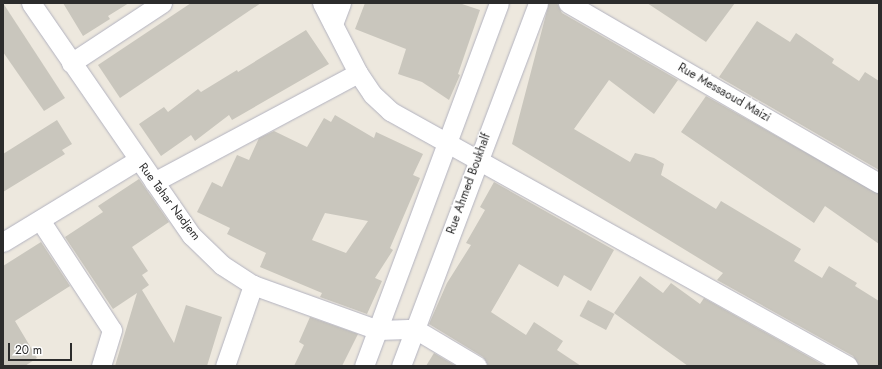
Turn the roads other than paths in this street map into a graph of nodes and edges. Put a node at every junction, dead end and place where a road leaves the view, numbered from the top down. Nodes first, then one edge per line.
1 (31, 3) edge
2 (162, 3) edge
3 (322, 3) edge
4 (341, 3) edge
5 (499, 3) edge
6 (538, 3) edge
7 (568, 3) edge
8 (333, 24) junction
9 (71, 63) junction
10 (358, 73) junction
11 (448, 142) junction
12 (478, 158) junction
13 (138, 160) junction
14 (154, 182) junction
15 (879, 183) edge
16 (40, 220) junction
17 (3, 242) edge
18 (253, 285) junction
19 (415, 329) junction
20 (378, 330) junction
21 (101, 366) edge
22 (225, 366) edge
23 (364, 366) edge
24 (401, 366) edge
25 (477, 366) edge
26 (848, 366) edge

1 - 9 street, Rue Tahar Nadjem
2 - 9 street
3 - 8 street
4 - 8 street
5 - 11 street
6 - 12 street, Rue Ahmed Boukhalf
7 - 15 street, Rue Messaoud Maizi
8 - 10 street
9 - 13 street, Rue Tahar Nadjem
10 - 11 street
10 - 14 street
11 - 12 street
11 - 20 street
12 - 19 street, Rue Ahmed Boukhalf
12 - 26 street
13 - 14 street, Rue Tahar Nadjem
13 - 16 street
14 - 18 street, Rue Tahar Nadjem
16 - 17 street
16 - 21 street
18 - 20 street, Rue Tahar Nadjem
18 - 22 street
19 - 20 street, Rue Tahar Nadjem
19 - 24 street, Rue Ahmed Boukhalf
19 - 25 street
20 - 23 street

